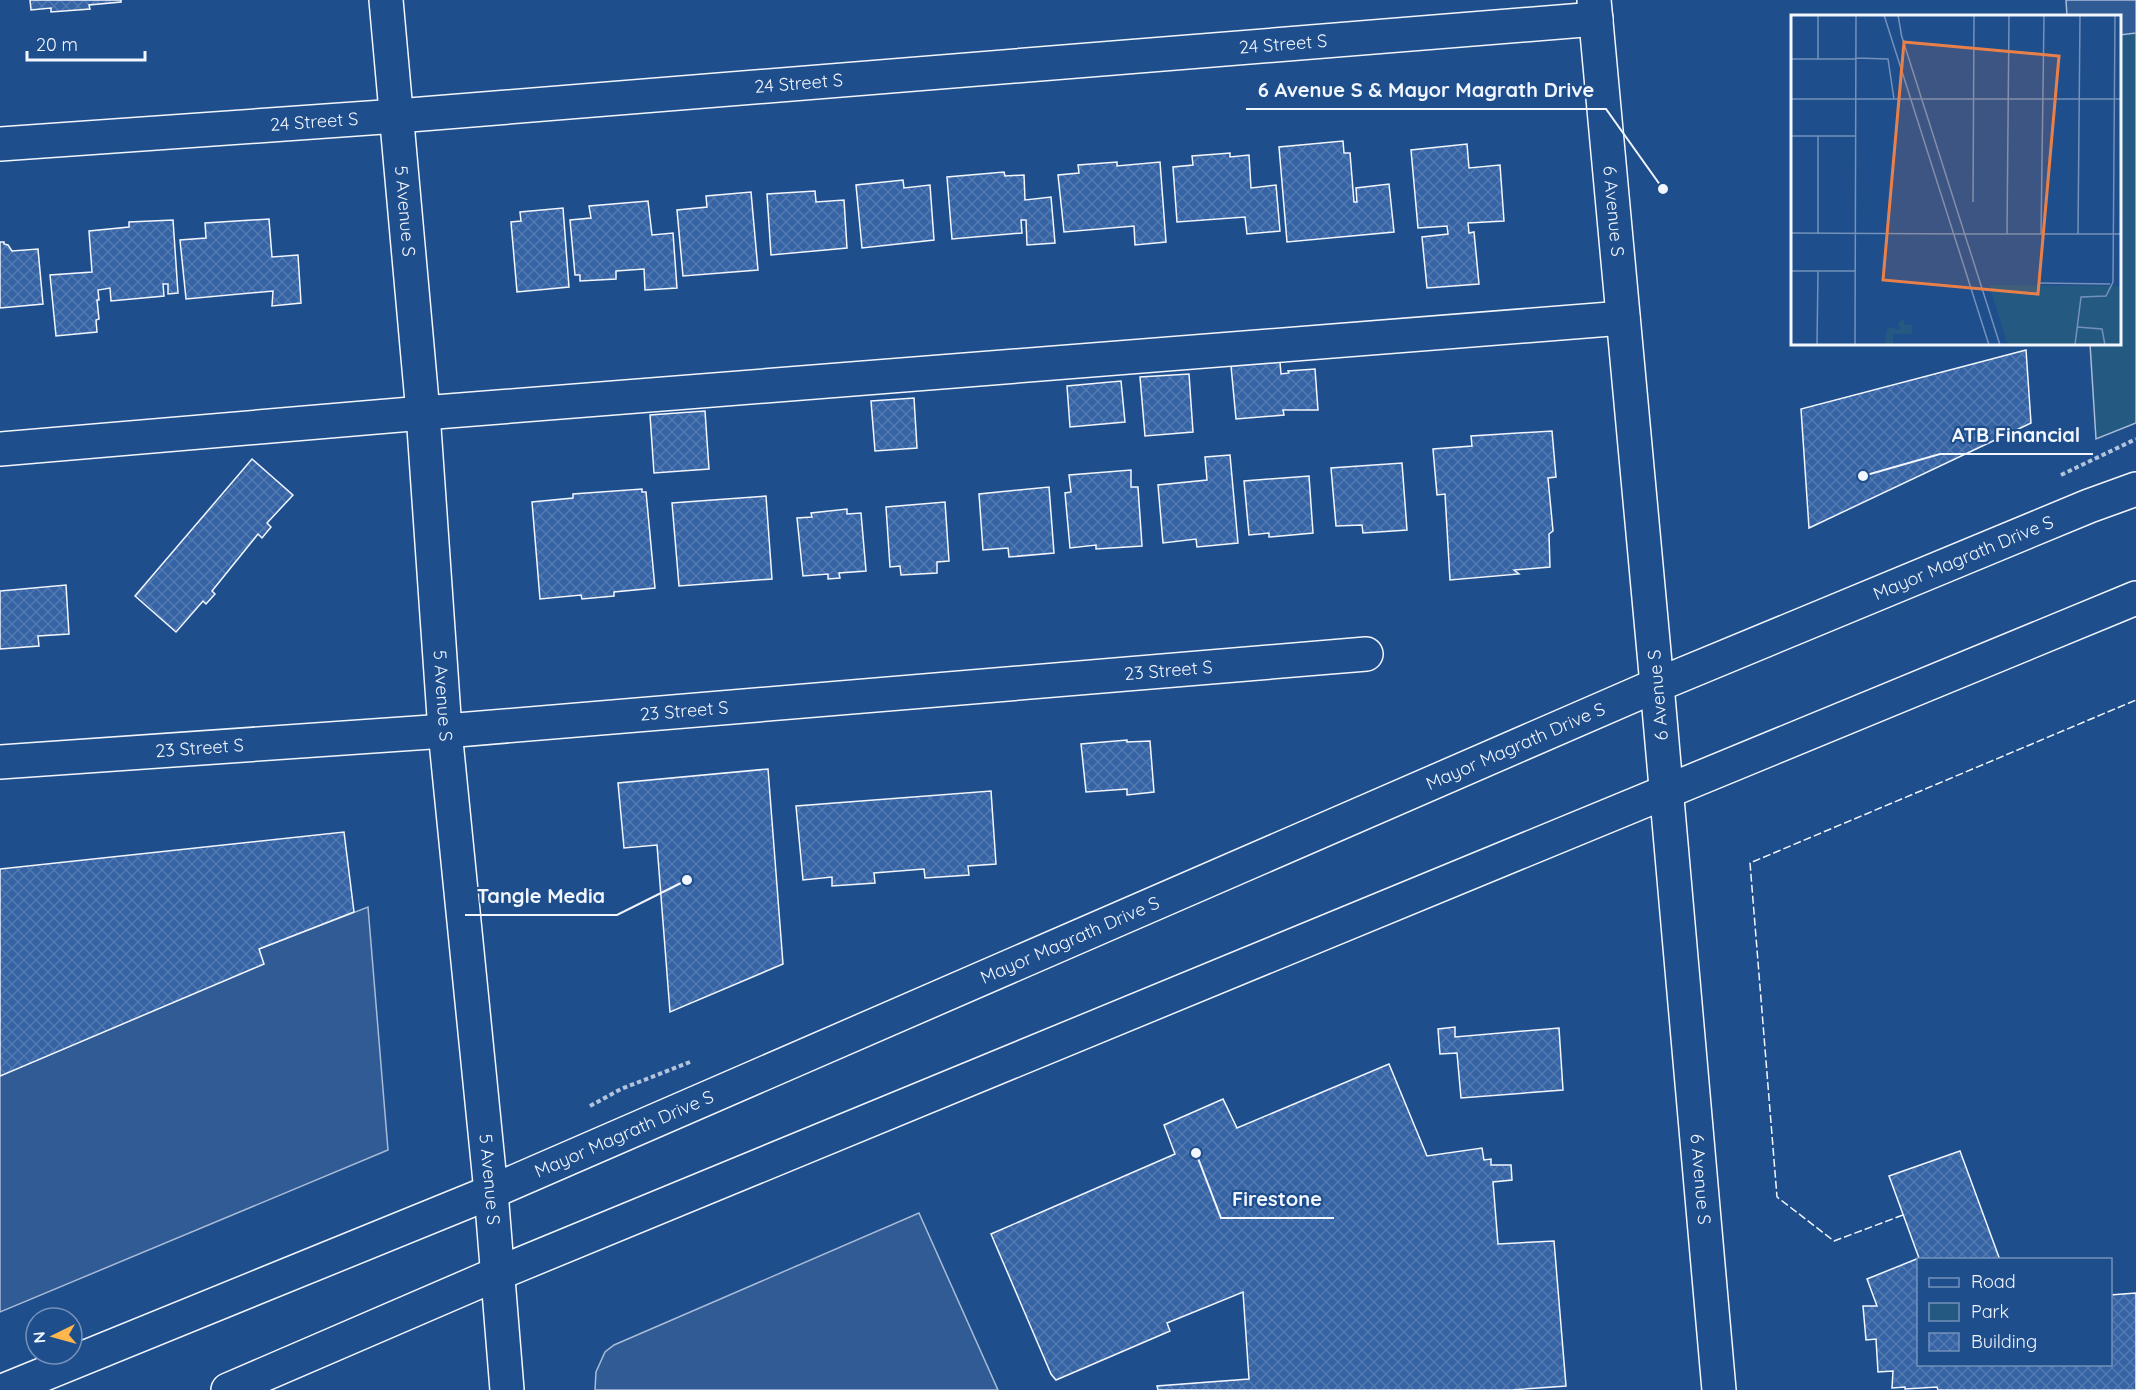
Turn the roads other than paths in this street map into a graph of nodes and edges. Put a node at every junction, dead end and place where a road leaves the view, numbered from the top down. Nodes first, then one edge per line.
1 (386, 0) edge
2 (1595, 9) edge
3 (397, 116) junction
4 (0, 144) edge
5 (1623, 318) junction
6 (423, 413) junction
7 (0, 449) edge
8 (2136, 489) edge
9 (2136, 598) edge
10 (1366, 654) dead end
11 (1657, 685) junction
12 (445, 731) junction
13 (0, 762) edge
14 (1668, 792) junction
15 (492, 1192) junction
16 (499, 1273) junction
17 (5, 1390) edge
18 (228, 1390) edge
19 (507, 1390) edge
20 (1719, 1390) edge

1 - 3 main road, 5 Avenue S
2 - 3 main road, 24 Street S
2 - 5 main road, 6 Avenue S
3 - 4 main road, 24 Street S
3 - 6 main road, 5 Avenue S
5 - 6 main road
5 - 11 main road, 6 Avenue S
6 - 7 main road
6 - 12 main road, 5 Avenue S
8 - 11 main road, Mayor Magrath Drive S
9 - 14 main road
10 - 12 main road, 23 Street S
11 - 14 main road, 6 Avenue S
11 - 15 main road, Mayor Magrath Drive S
12 - 13 main road, 23 Street S
12 - 15 main road, 5 Avenue S
14 - 16 main road
14 - 20 main road, 6 Avenue S
15 - 16 main road, 5 Avenue S
15 - 17 main road, Mayor Magrath Drive S
16 - 18 main road
16 - 19 main road, 5 Avenue S

